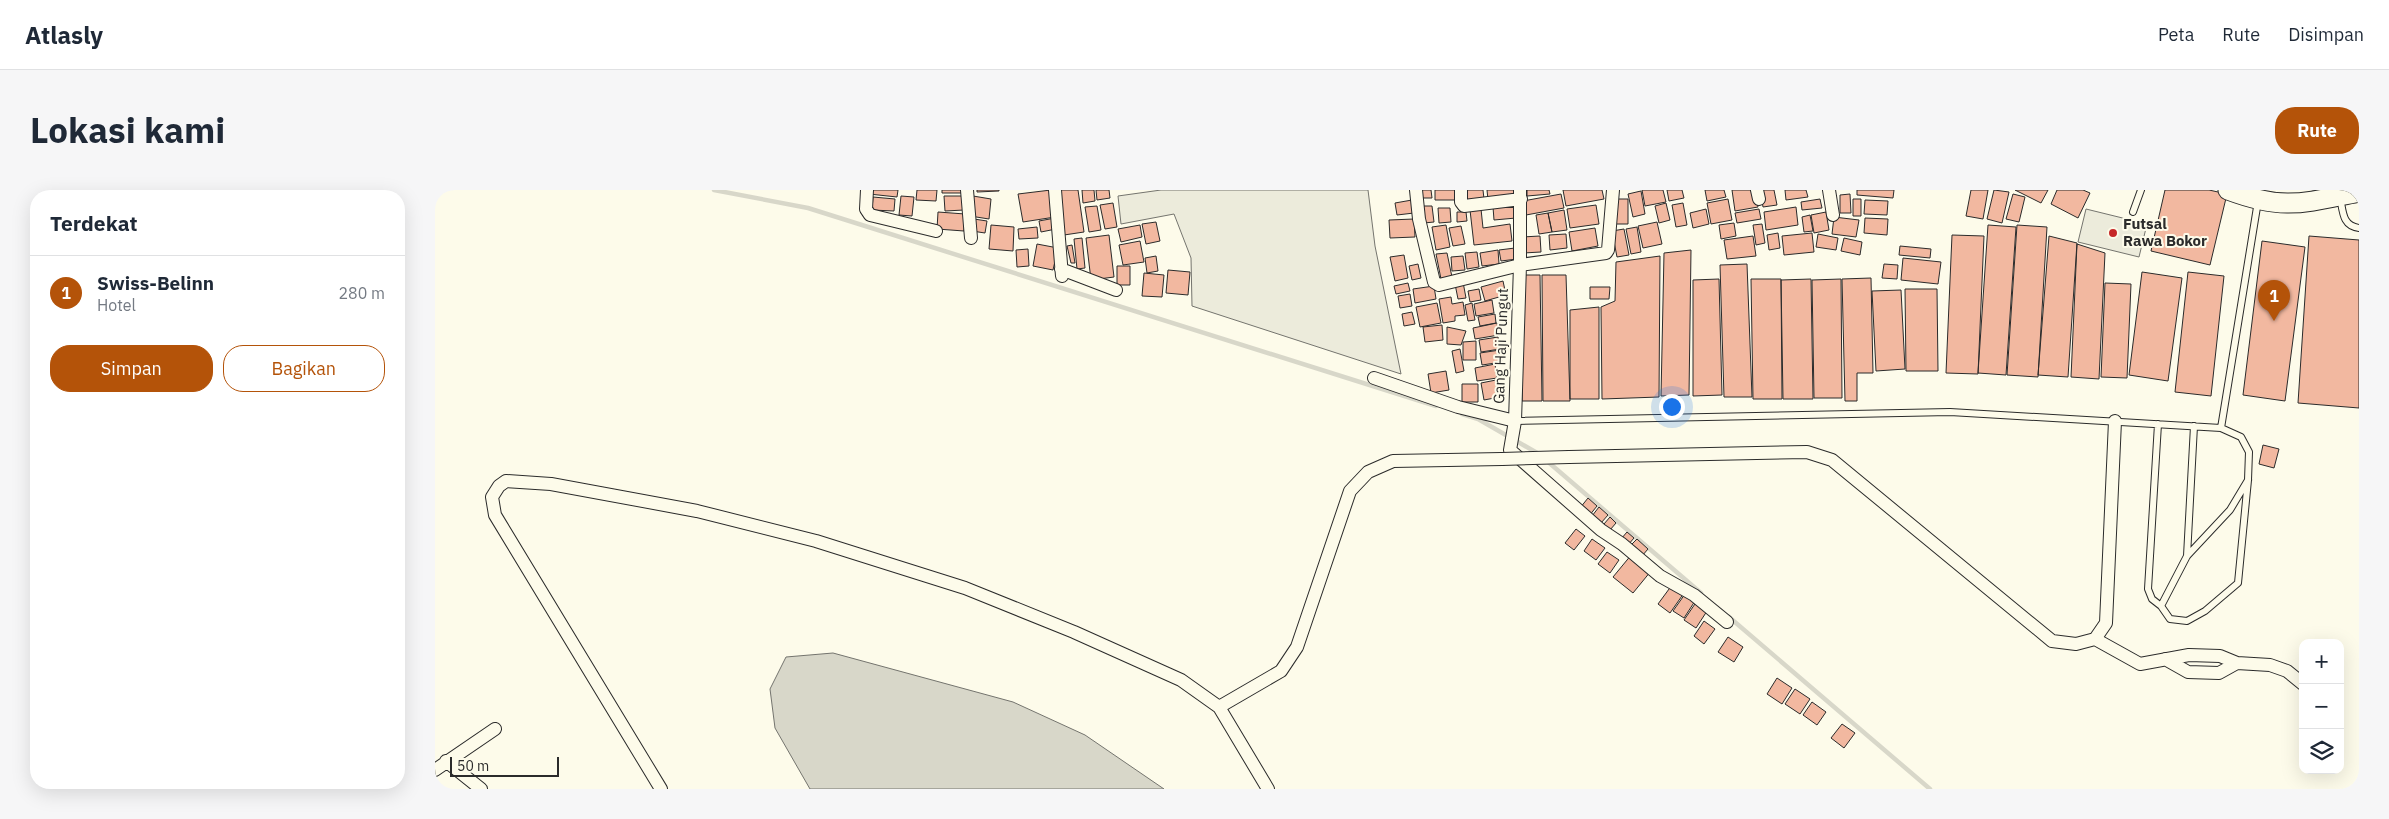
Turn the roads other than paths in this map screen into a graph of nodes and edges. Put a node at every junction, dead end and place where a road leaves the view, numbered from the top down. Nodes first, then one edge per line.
1 (867, 190) edge
2 (967, 190) edge
3 (1055, 190) edge
4 (1416, 190) edge
5 (1461, 190) edge
6 (1829, 190) edge
7 (2141, 190) edge
8 (2228, 190) edge
9 (1617, 191) edge
10 (2359, 192) edge
11 (1521, 194) edge
12 (2340, 196) junction
13 (2291, 198) edge
14 (2258, 201) junction
15 (2133, 212) dead end
16 (1833, 215) dead end
17 (2359, 228) edge
18 (936, 231) dead end
19 (971, 238) dead end
20 (1520, 266) junction
21 (1117, 290) dead end
22 (1374, 378) dead end
23 (2115, 421) junction
24 (1515, 424) junction
25 (2158, 424) junction
26 (2195, 426) junction
27 (2221, 428) junction
28 (2249, 480) junction
29 (2187, 556) junction
30 (2161, 606) junction
31 (1727, 622) dead end
32 (2095, 639) junction
33 (2299, 681) edge
34 (1219, 707) junction
35 (495, 729) dead end
36 (446, 761) junction
37 (435, 770) edge
38 (481, 789) edge
39 (661, 789) edge
40 (1268, 789) edge

1 - 18 street
2 - 19 street
3 - 21 street
4 - 20 street, Gang Haji Pungut
5 - 11 street
6 - 16 street
7 - 15 lane
8 - 14 main road
9 - 20 street, Gang Haji Pungut
10 - 12 main road
11 - 20 street, Gang Haji Pungut
12 - 13 main road
12 - 17 lane
13 - 14 main road
14 - 27 lane
20 - 24 street, Gang Haji Pungut
22 - 24 street
23 - 24 lane
23 - 25 lane
23 - 32 street
24 - 31 street, Gang Haji Pungut
25 - 26 lane
25 - 30 lane
26 - 27 lane
26 - 29 lane
27 - 28 lane
28 - 29 lane
28 - 30 lane
29 - 30 lane
32 - 33 street
32 - 34 street, bridge
34 - 39 street
34 - 40 street
35 - 36 street
36 - 37 street
36 - 38 street

